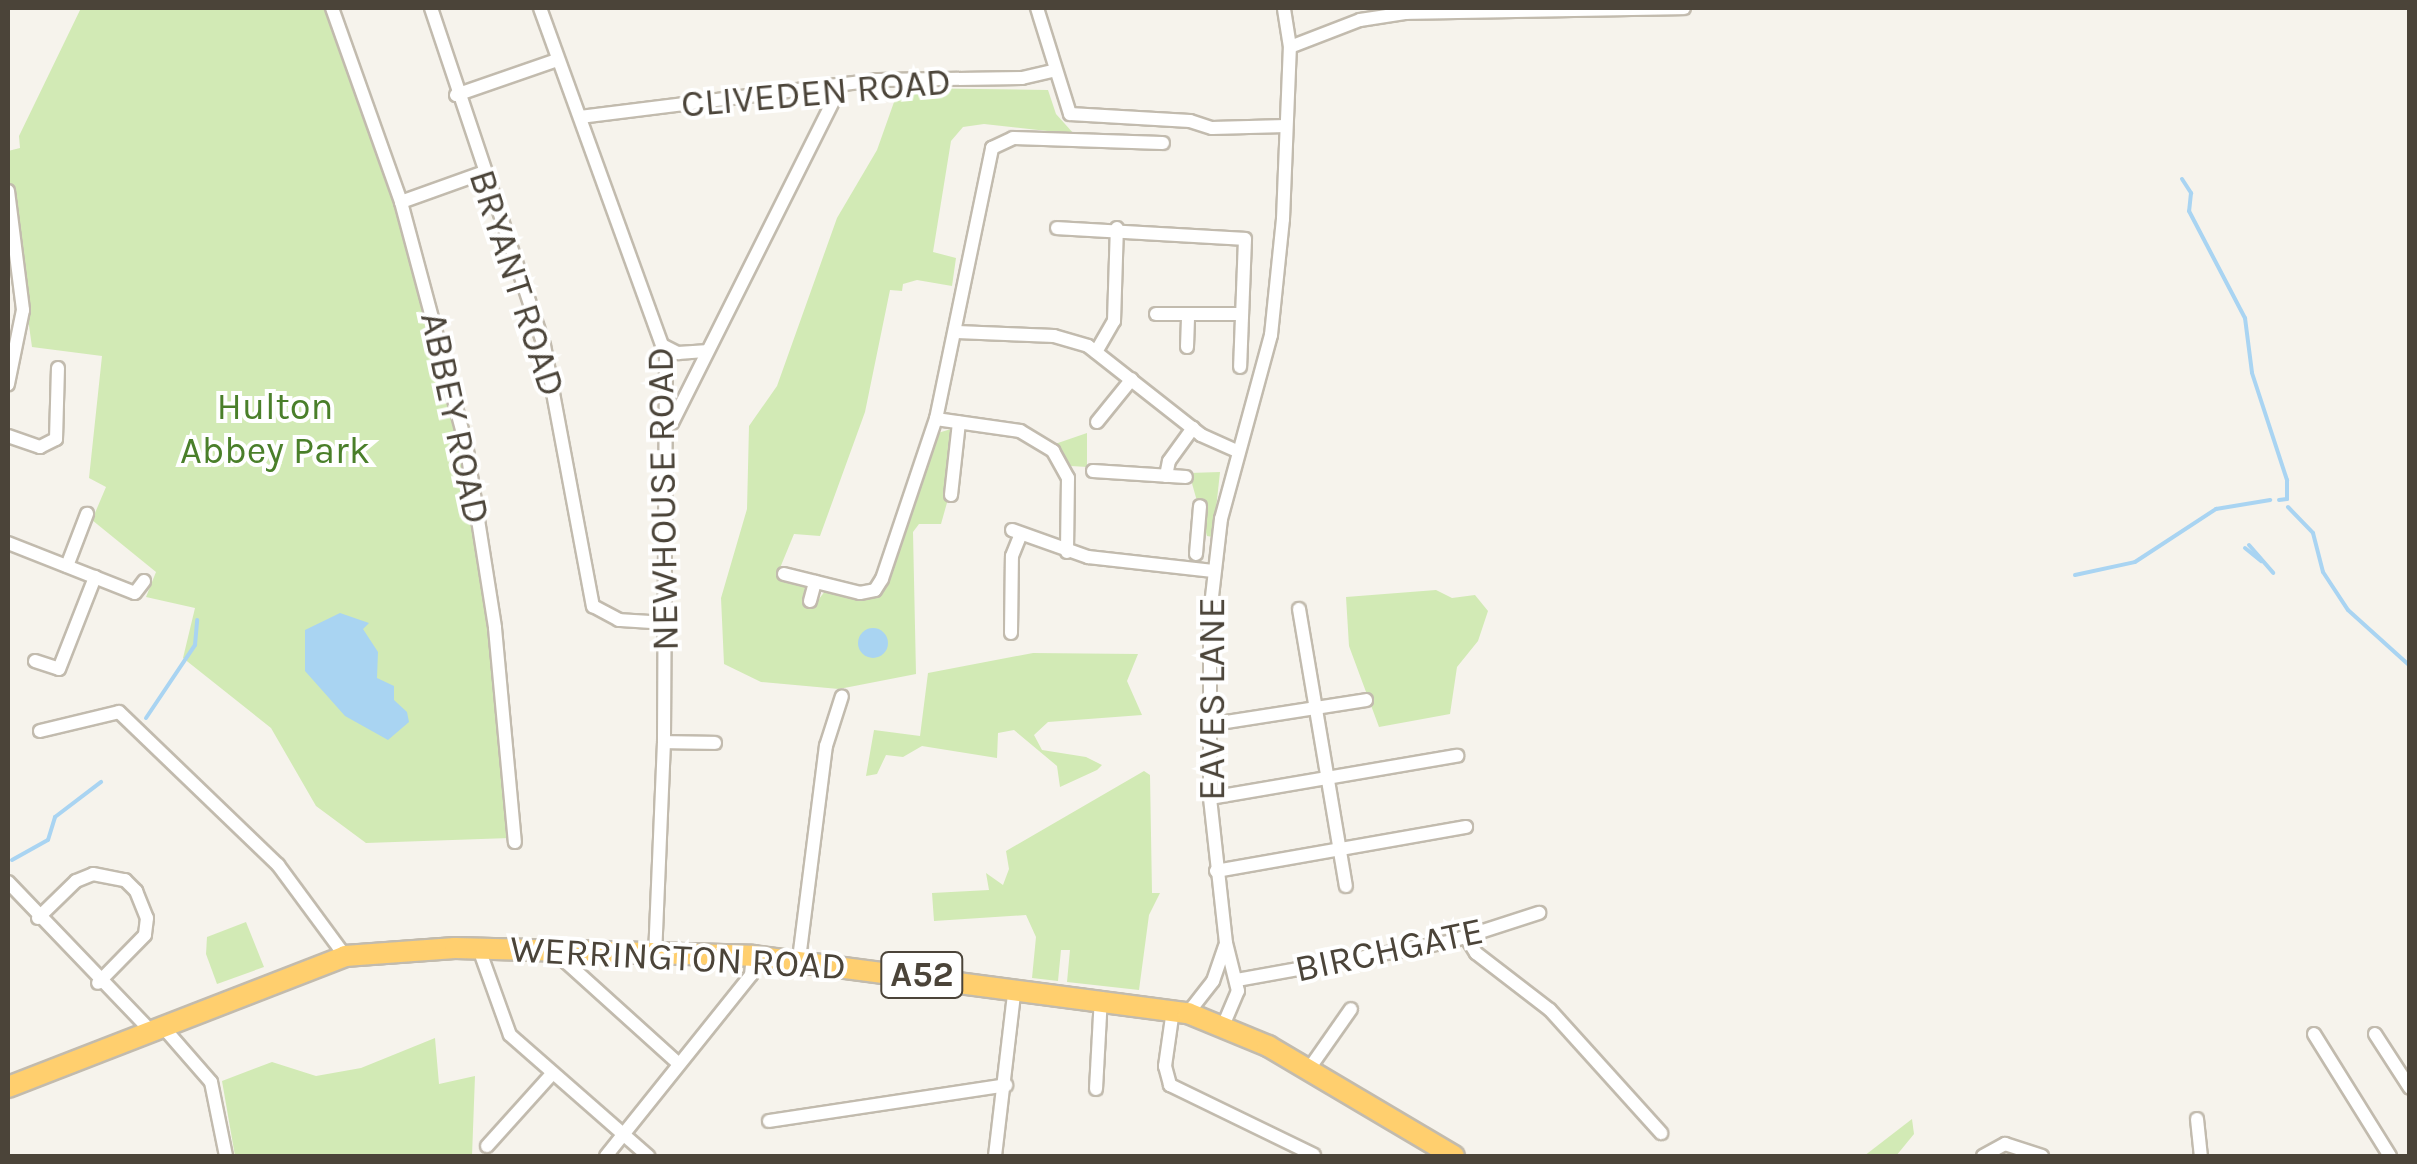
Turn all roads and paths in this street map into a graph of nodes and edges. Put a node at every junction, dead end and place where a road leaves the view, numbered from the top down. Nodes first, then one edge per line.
1 (332, 8) edge
2 (431, 8) edge
3 (540, 8) edge
4 (1039, 8) edge
5 (1284, 8) edge
6 (1684, 8) edge
7 (1290, 47) junction
8 (556, 60) junction
9 (1052, 71) junction
10 (841, 85) junction
11 (456, 94) junction
12 (580, 117) junction
13 (1286, 126) junction
14 (1163, 143) dead end
15 (482, 173) junction
16 (8, 190) edge
17 (401, 202) junction
18 (1057, 228) dead end
19 (1116, 228) junction
20 (1156, 314) dead end
21 (1238, 314) junction
22 (1188, 316) junction
23 (957, 332) junction
24 (664, 346) junction
25 (1187, 346) dead end
26 (705, 352) junction
27 (1096, 352) junction
28 (1240, 366) dead end
29 (58, 368) dead end
30 (1132, 379) junction
31 (8, 384) edge
32 (936, 419) junction
33 (959, 422) junction
34 (1097, 422) dead end
35 (670, 426) junction
36 (1193, 428) junction
37 (8, 436) edge
38 (1236, 453) junction
39 (1093, 471) dead end
40 (1166, 476) junction
41 (1186, 478) dead end
42 (952, 494) dead end
43 (1200, 506) dead end
44 (87, 514) dead end
45 (8, 543) edge
46 (1217, 544) junction
47 (1066, 552) junction
48 (67, 566) junction
49 (1213, 572) junction
50 (784, 574) dead end
51 (95, 578) junction
52 (144, 581) dead end
53 (816, 582) junction
54 (810, 601) dead end
55 (1300, 610) dead end
56 (665, 623) junction
57 (1011, 633) dead end
58 (36, 661) dead end
59 (842, 696) dead end
60 (1366, 700) dead end
61 (1314, 706) junction
62 (1207, 725) junction
63 (40, 730) dead end
64 (664, 742) junction
65 (714, 743) dead end
66 (1458, 756) dead end
67 (1327, 778) junction
68 (1210, 798) junction
69 (1466, 828) dead end
70 (515, 842) dead end
71 (1340, 850) junction
72 (1216, 871) junction
73 (8, 882) edge
74 (1346, 886) dead end
75 (1539, 913) dead end
76 (38, 918) junction
77 (1466, 937) junction
78 (1226, 943) junction
79 (478, 949) junction
80 (564, 950) junction
81 (655, 953) junction
82 (346, 956) junction
83 (754, 956) junction
84 (799, 959) junction
85 (1237, 980) junction
86 (98, 983) junction
87 (1015, 987) junction
88 (1101, 998) junction
89 (1351, 1010) dead end
90 (1180, 1012) junction
91 (1223, 1026) junction
92 (157, 1029) junction
93 (2314, 1034) dead end
94 (2375, 1034) dead end
95 (679, 1064) junction
96 (1309, 1068) junction
97 (551, 1075) junction
98 (1006, 1085) junction
99 (8, 1087) edge
100 (1096, 1088) dead end
101 (2410, 1088) edge
102 (2197, 1119) dead end
103 (769, 1121) dead end
104 (1661, 1133) dead end
105 (624, 1135) junction
106 (487, 1146) dead end
107 (1314, 1155) edge
108 (226, 1156) edge
109 (606, 1156) edge
110 (648, 1156) edge
111 (995, 1156) edge
112 (1454, 1156) edge
113 (1983, 1156) edge
114 (2042, 1156) edge
115 (2201, 1156) edge
116 (2390, 1156) edge

1 - 17 street, ABBEY ROAD
2 - 11 street, BRYANT ROAD
3 - 8 street, NEWHOUSE ROAD
4 - 9 street
5 - 7 street, EAVES LANE
6 - 7 street
7 - 13 street, EAVES LANE
8 - 11 street
8 - 12 street, NEWHOUSE ROAD
9 - 10 street, CLIVEDEN ROAD
9 - 13 street
10 - 12 street, CLIVEDEN ROAD
10 - 26 street
11 - 15 street, BRYANT ROAD
12 - 24 street, NEWHOUSE ROAD
13 - 38 street, EAVES LANE
14 - 23 street
15 - 17 street
15 - 56 street, BRYANT ROAD
16 - 31 street
17 - 70 street, ABBEY ROAD
18 - 19 street
19 - 21 street
19 - 27 street
20 - 22 street
21 - 22 street
21 - 28 street
22 - 25 street
23 - 27 street
23 - 32 street
24 - 26 street
24 - 35 street, NEWHOUSE ROAD
26 - 35 street
27 - 30 street
29 - 37 street
30 - 34 street
30 - 36 street
32 - 33 street
32 - 53 street
33 - 42 street
33 - 47 street
35 - 56 street, NEWHOUSE ROAD
36 - 38 street
36 - 40 street
38 - 46 street, EAVES LANE
39 - 40 street
40 - 41 street
43 - 46 street
44 - 48 street
45 - 48 street
46 - 49 street, EAVES LANE
47 - 49 street
47 - 57 street
48 - 51 street
49 - 62 street, EAVES LANE
50 - 53 street
51 - 52 street
51 - 58 street
53 - 54 street
55 - 61 street
56 - 64 street, NEWHOUSE ROAD
59 - 84 street
60 - 61 street
61 - 62 street
61 - 67 street
62 - 68 street, EAVES LANE
63 - 82 street
64 - 65 street
64 - 81 street, NEWHOUSE ROAD
66 - 67 street
67 - 68 street
67 - 71 street
68 - 72 street, EAVES LANE
69 - 71 street
71 - 72 street
71 - 74 street
72 - 78 street, EAVES LANE
73 - 76 street
75 - 77 street, BIRCHGATE
76 - 86 street
76 - 86 street
77 - 85 street, BIRCHGATE
77 - 104 street
78 - 85 street, EAVES LANE
78 - 90 street
79 - 80 highway, WERRINGTON ROAD / A52
79 - 82 highway, WERRINGTON ROAD / A52
79 - 97 street
80 - 81 highway, WERRINGTON ROAD / A52
80 - 95 street
81 - 83 highway, WERRINGTON ROAD / A52
82 - 92 highway, WERRINGTON ROAD / A52
83 - 84 highway, WERRINGTON ROAD / A52
83 - 95 street
84 - 87 highway, WERRINGTON ROAD / A52
85 - 91 street
86 - 92 street
87 - 88 highway, WERRINGTON ROAD / A52
87 - 98 street
88 - 90 highway, WERRINGTON ROAD / A52
88 - 100 street
89 - 96 street
90 - 91 highway, WERRINGTON ROAD / A52
90 - 107 street
91 - 96 highway, WERRINGTON ROAD / A52
92 - 99 highway, WERRINGTON ROAD / A52
92 - 108 street
93 - 116 street
94 - 101 street
95 - 105 street
96 - 112 highway, WERRINGTON ROAD / A52
97 - 105 street
97 - 106 street
98 - 103 street
98 - 111 street
102 - 115 street
105 - 109 street
105 - 110 street
113 - 114 street

